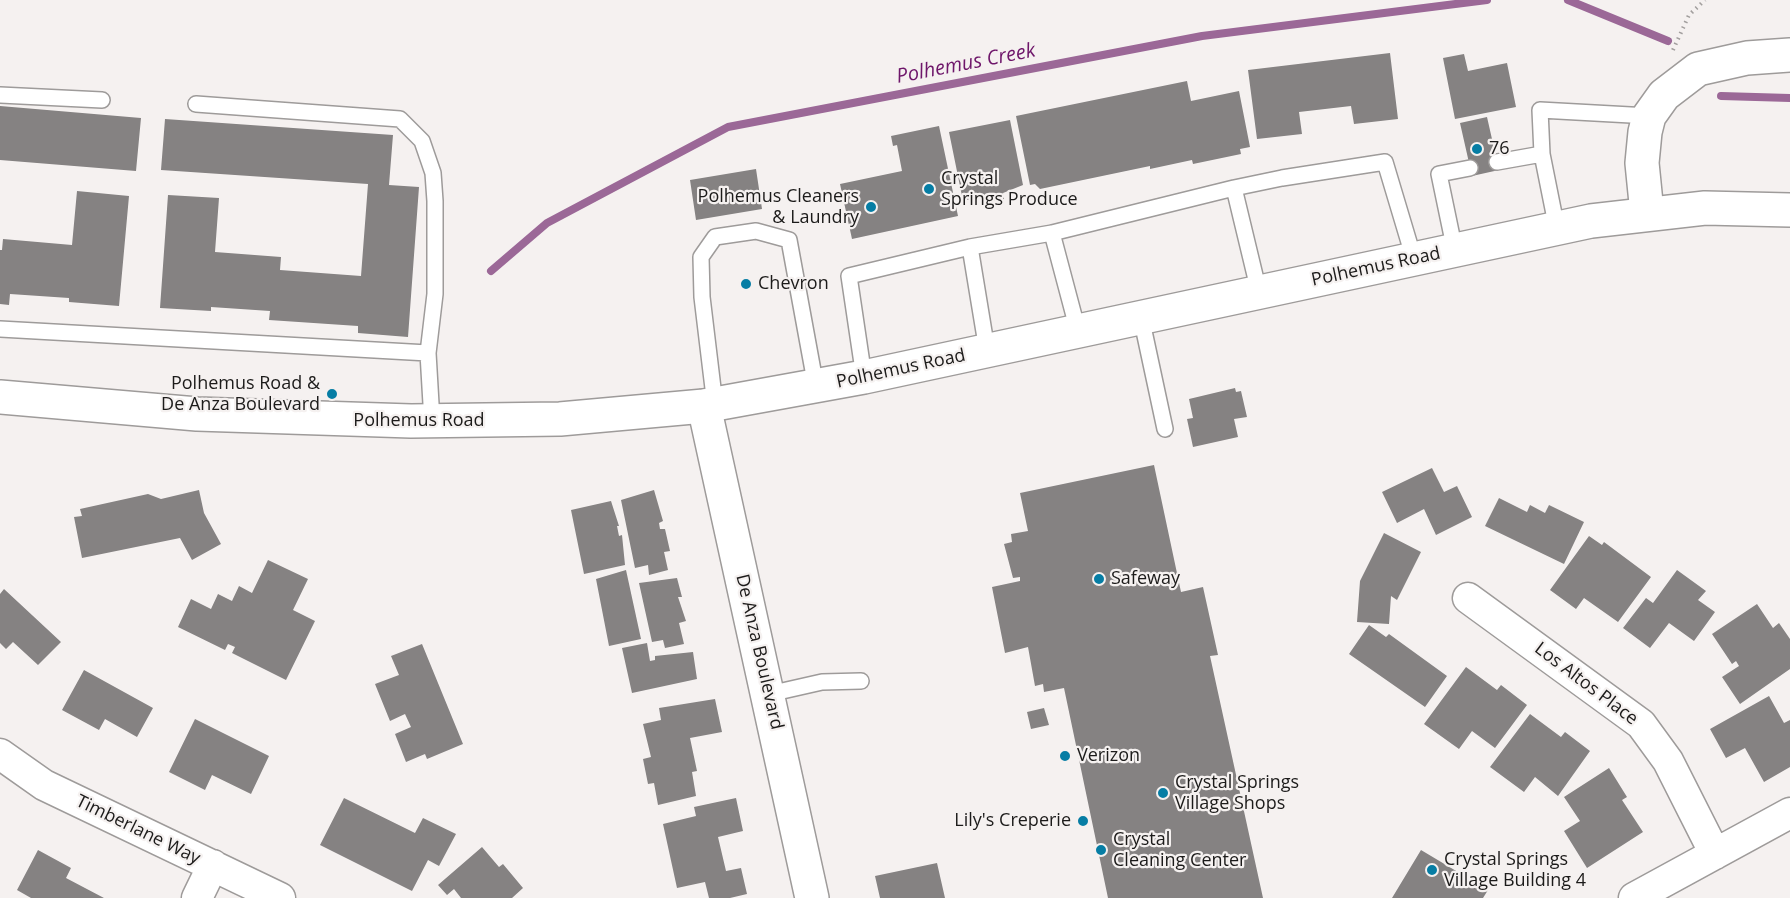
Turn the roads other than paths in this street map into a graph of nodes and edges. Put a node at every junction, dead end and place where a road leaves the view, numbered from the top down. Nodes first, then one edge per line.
1 (1790, 55) edge
2 (0, 95) edge
3 (102, 100) dead end
4 (196, 104) dead end
5 (1649, 116) junction
6 (1542, 154) junction
7 (1497, 162) dead end
8 (1470, 168) dead end
9 (1233, 188) junction
10 (1790, 210) edge
11 (1647, 213) junction
12 (1557, 229) junction
13 (1052, 233) junction
14 (970, 247) junction
15 (1455, 251) junction
16 (1414, 259) junction
17 (1259, 292) junction
18 (1141, 317) junction
19 (0, 329) edge
20 (1078, 331) junction
21 (987, 350) junction
22 (428, 353) junction
23 (864, 377) junction
24 (816, 387) junction
25 (0, 397) edge
26 (710, 405) junction
27 (432, 421) junction
28 (1165, 429) dead end
29 (1468, 598) dead end
30 (861, 681) dead end
31 (769, 694) junction
32 (0, 754) edge
33 (1790, 813) edge
34 (1715, 854) junction
35 (213, 865) junction
36 (197, 898) edge
37 (280, 898) edge
38 (812, 898) edge
39 (1634, 898) edge

1 - 5 main road
2 - 3 lane
4 - 22 lane
5 - 6 lane
5 - 11 main road
6 - 7 lane
6 - 12 lane
8 - 15 lane
9 - 13 lane
9 - 16 lane
9 - 17 lane
10 - 11 main road, Polhemus Road
11 - 12 main road, Polhemus Road
12 - 15 main road, Polhemus Road
13 - 14 lane
13 - 20 lane
14 - 21 lane
14 - 23 lane
15 - 16 main road, Polhemus Road
16 - 17 main road, Polhemus Road
17 - 18 main road, Polhemus Road
18 - 20 main road, Polhemus Road
18 - 28 lane
19 - 22 lane
20 - 21 main road, Polhemus Road
21 - 23 main road, Polhemus Road
22 - 27 lane
23 - 24 main road, Polhemus Road
24 - 26 main road, Polhemus Road
24 - 26 lane
25 - 27 main road, Polhemus Road
26 - 27 main road, Polhemus Road
26 - 31 main road, De Anza Boulevard
29 - 34 street, Los Altos Place
30 - 31 lane
31 - 38 main road, De Anza Boulevard
32 - 35 street, Timberlane Way
33 - 34 street
34 - 39 street
35 - 36 street
35 - 37 street, Timberlane Way

